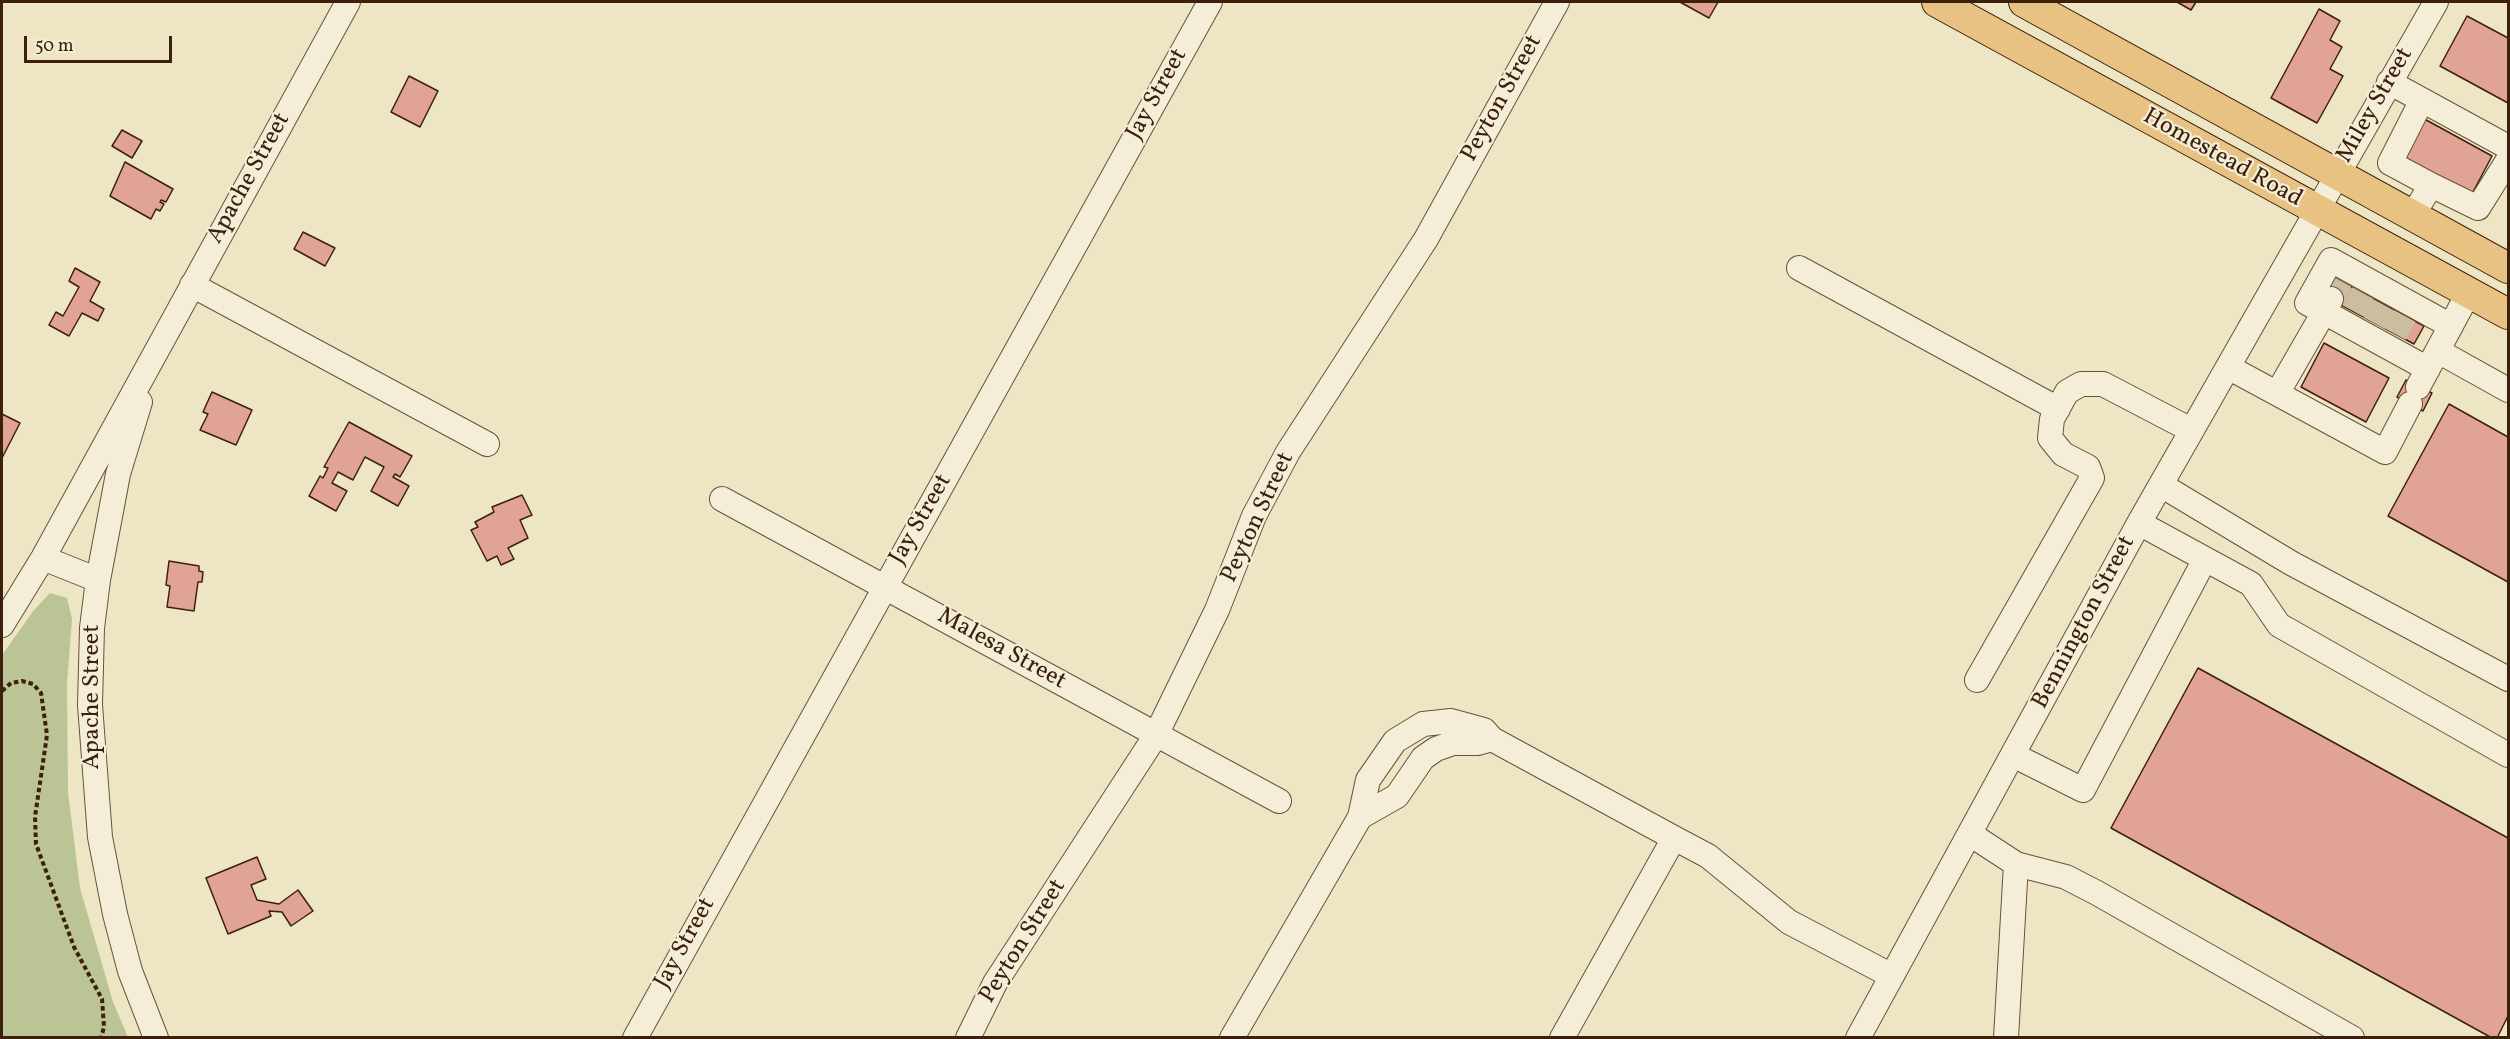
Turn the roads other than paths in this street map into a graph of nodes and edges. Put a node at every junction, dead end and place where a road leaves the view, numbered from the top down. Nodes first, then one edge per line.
1 (348, 2) edge
2 (1210, 2) edge
3 (1557, 2) edge
4 (1936, 2) edge
5 (2024, 2) edge
6 (2436, 2) edge
7 (2390, 82) junction
8 (2422, 100) junction
9 (2508, 147) edge
10 (2508, 160) edge
11 (2336, 174) junction
12 (2431, 185) junction
13 (2316, 211) junction
14 (2413, 215) junction
15 (2379, 244) junction
16 (1800, 268) dead end
17 (2508, 268) edge
18 (192, 285) junction
19 (2469, 292) junction
20 (2348, 294) junction
21 (2508, 314) edge
22 (2390, 320) junction
23 (2451, 326) junction
24 (153, 356) junction
25 (2228, 367) junction
26 (2424, 378) junction
27 (2508, 390) edge
28 (2278, 392) junction
29 (2058, 408) junction
30 (2191, 430) junction
31 (487, 444) dead end
32 (2161, 484) junction
33 (722, 499) dead end
34 (2139, 523) junction
35 (43, 558) junction
36 (2205, 560) junction
37 (98, 580) junction
38 (884, 587) junction
39 (2, 625) edge
40 (2508, 679) edge
41 (1977, 680) dead end
42 (1156, 735) junction
43 (1492, 739) junction
44 (2013, 755) junction
45 (2508, 755) edge
46 (1279, 801) dead end
47 (1360, 817) junction
48 (1970, 834) junction
49 (1674, 838) junction
50 (2016, 864) junction
51 (1892, 976) junction
52 (156, 1038) edge
53 (635, 1038) edge
54 (968, 1038) edge
55 (1232, 1038) edge
56 (1562, 1038) edge
57 (1858, 1038) edge
58 (2006, 1038) edge
59 (2352, 1038) edge

1 - 18 street, Apache Street
2 - 38 street, Jay Street
3 - 42 street, Peyton Street
4 - 13 main road, Homestead Road
5 - 11 main road, Homestead Road
6 - 7 street, Miley Street
7 - 8 street
7 - 11 street, Miley Street
8 - 9 street
8 - 12 street
10 - 12 street
11 - 13 street, Miley Street
11 - 14 main road, Homestead Road
12 - 14 street
13 - 15 main road, Homestead Road
13 - 25 street, Bennington Street
14 - 17 main road, Homestead Road
15 - 19 main road, Homestead Road
15 - 20 street
16 - 29 street
18 - 24 street, Apache Street
18 - 31 street
19 - 21 main road, Homestead Road
19 - 23 street
20 - 22 street
20 - 22 street
20 - 28 street
22 - 23 street
22 - 26 street
23 - 26 street
24 - 35 street, Apache Street
24 - 37 street, Apache Street
25 - 28 street
25 - 30 street, Bennington Street
26 - 27 street
26 - 28 street
29 - 30 street
29 - 41 street
30 - 32 street, Bennington Street
32 - 34 street, Bennington Street
32 - 40 street
33 - 38 street, Malesa Street
34 - 36 street
34 - 44 street, Bennington Street
35 - 37 street
35 - 39 street, Apache Street
36 - 44 street
36 - 45 street
37 - 52 street, Apache Street
38 - 42 street, Malesa Street
38 - 53 street, Jay Street
42 - 46 street, Malesa Street
42 - 54 street, Peyton Street
43 - 47 street
43 - 47 street
43 - 49 street
44 - 48 street, Bennington Street
47 - 55 street
48 - 50 street
48 - 51 street, Bennington Street
49 - 51 street
49 - 56 street
50 - 58 street
50 - 59 street
51 - 57 street, Bennington Street

